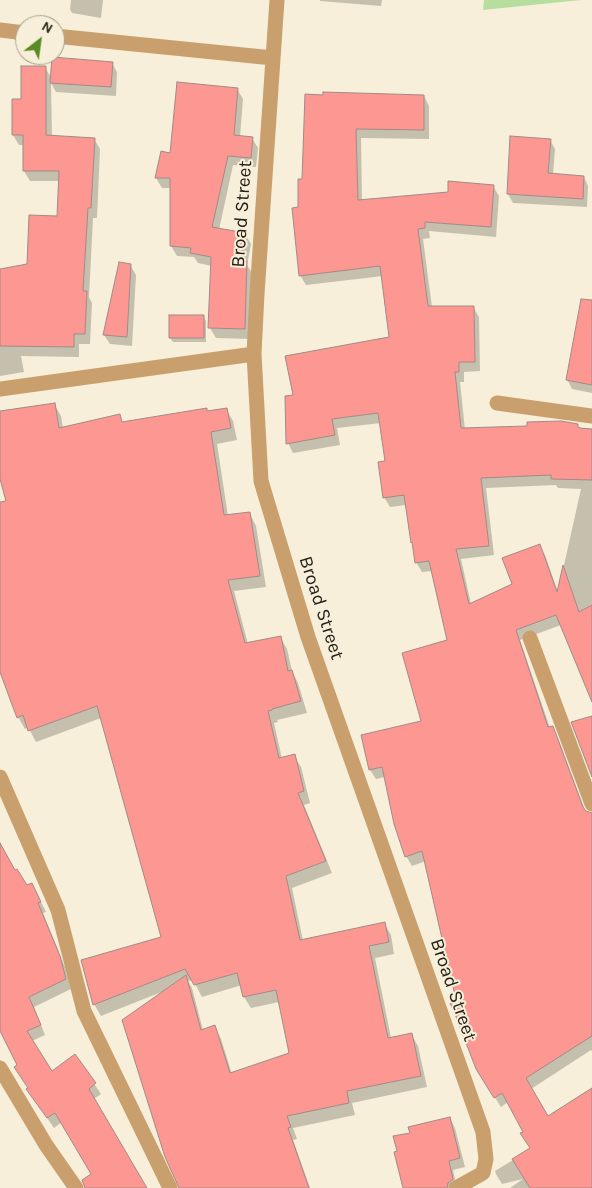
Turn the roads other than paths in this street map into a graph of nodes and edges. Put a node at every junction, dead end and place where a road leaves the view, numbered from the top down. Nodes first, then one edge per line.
1 (278, 0) edge
2 (0, 30) edge
3 (15, 32) edge
4 (65, 37) edge
5 (273, 58) junction
6 (254, 354) junction
7 (0, 389) edge
8 (497, 403) dead end
9 (592, 416) edge
10 (530, 638) dead end
11 (0, 777) edge
12 (592, 804) edge
13 (0, 1068) edge
14 (76, 1188) edge
15 (170, 1188) edge
16 (456, 1188) edge

1 - 5 street, Broad Street
2 - 3 street
4 - 5 street
5 - 6 street, Broad Street
6 - 7 street
6 - 16 street, Broad Street
8 - 9 street
10 - 12 street
11 - 15 street
13 - 14 street

